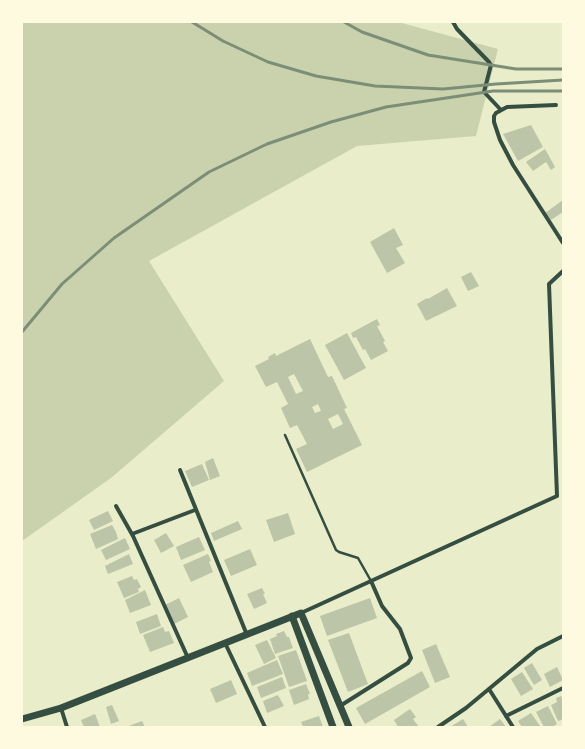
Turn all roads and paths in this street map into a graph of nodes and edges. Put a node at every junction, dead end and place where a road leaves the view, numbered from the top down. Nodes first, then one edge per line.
1 (454, 22) edge
2 (556, 105) dead end
3 (500, 110) junction
4 (563, 243) edge
5 (563, 271) edge
6 (285, 435) dead end
7 (180, 470) dead end
8 (116, 506) dead end
9 (196, 510) junction
10 (132, 534) junction
11 (371, 581) junction
12 (301, 613) junction
13 (292, 616) junction
14 (247, 635) junction
15 (563, 636) edge
16 (225, 643) junction
17 (188, 658) junction
18 (563, 688) edge
19 (489, 689) junction
20 (340, 706) junction
21 (61, 708) junction
22 (506, 716) junction
23 (22, 719) edge
24 (441, 726) edge
25 (67, 727) edge
26 (265, 727) edge
27 (333, 727) edge
28 (349, 727) edge
29 (513, 727) edge

1 - 3 street
2 - 3 street
3 - 4 street
5 - 11 street
6 - 11 lane
7 - 9 street
8 - 10 street
9 - 10 street
9 - 14 street
10 - 17 street
11 - 12 street
11 - 20 street
12 - 13 street
12 - 20 street
13 - 14 street
13 - 27 street
14 - 16 street
15 - 19 street
16 - 17 street
16 - 26 street
17 - 21 street
18 - 22 street
19 - 22 street
19 - 24 street
20 - 28 street
21 - 23 street
21 - 25 street
22 - 29 street

